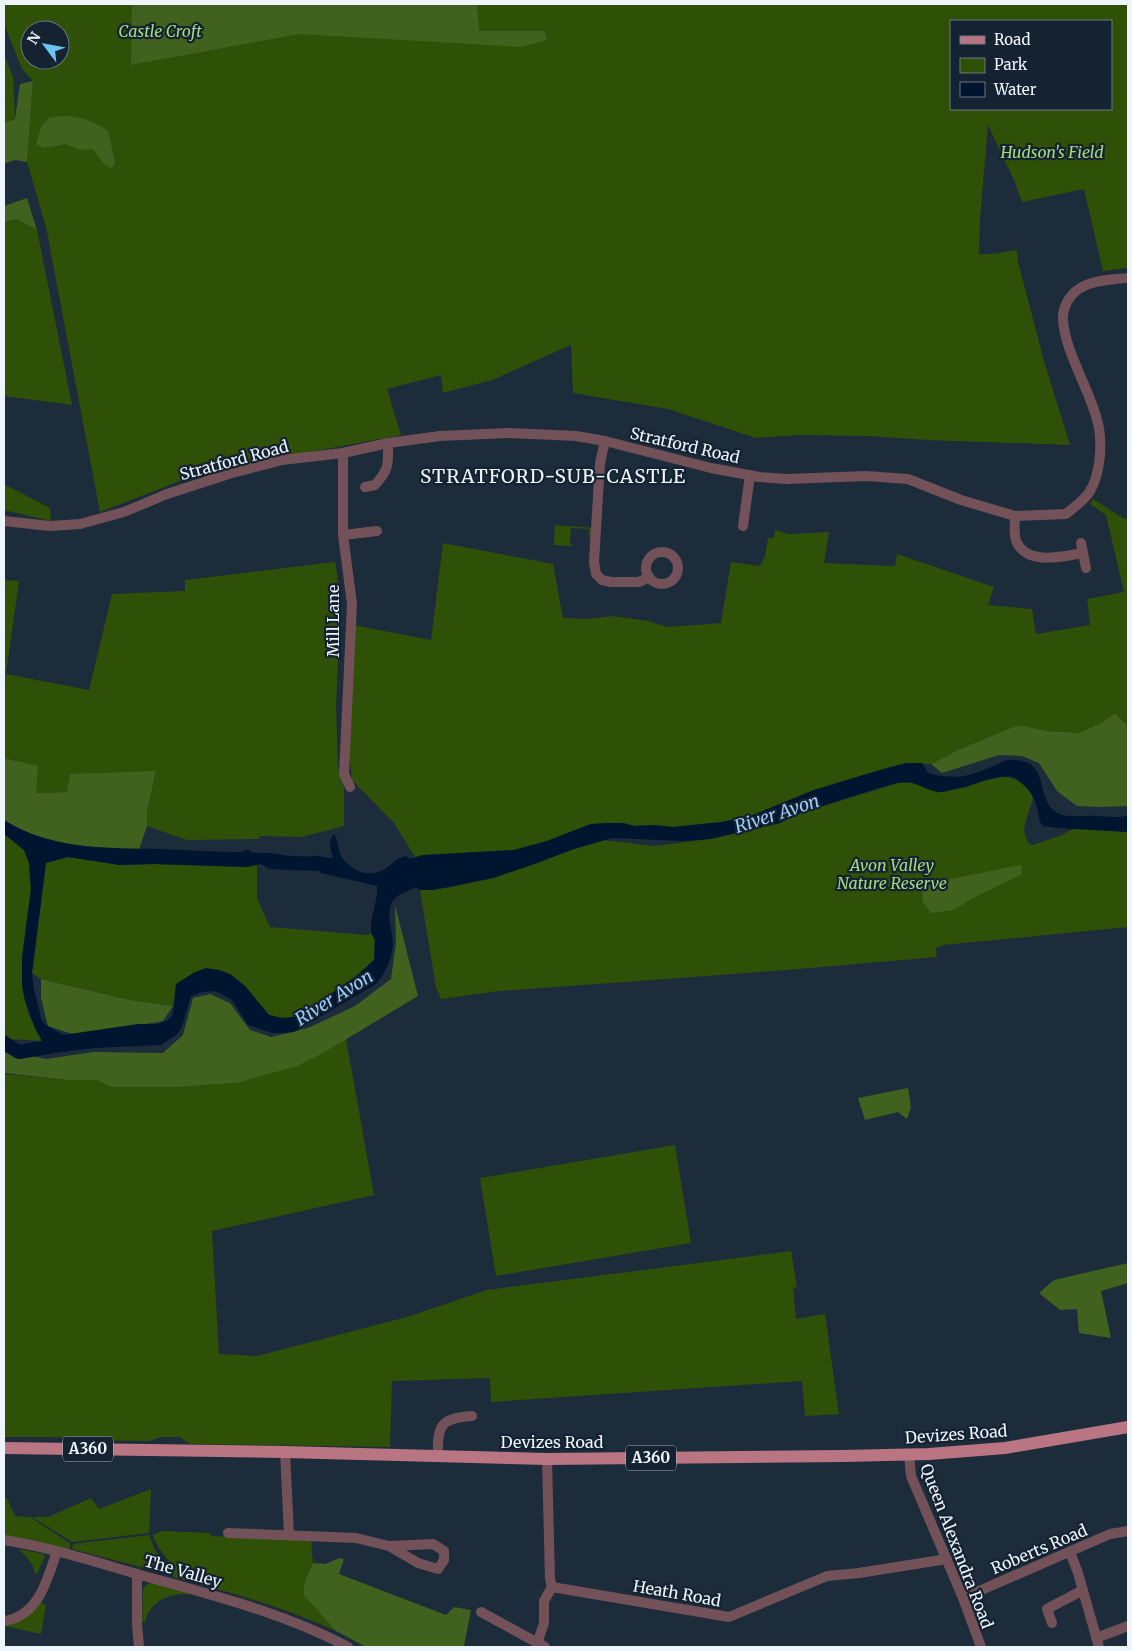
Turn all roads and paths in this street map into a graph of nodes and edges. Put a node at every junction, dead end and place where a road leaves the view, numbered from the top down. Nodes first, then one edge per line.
1 (1128, 278) edge
2 (605, 442) junction
3 (388, 443) junction
4 (343, 453) junction
5 (750, 475) junction
6 (365, 487) dead end
7 (1014, 516) junction
8 (4, 521) edge
9 (743, 526) dead end
10 (377, 531) dead end
11 (342, 535) junction
12 (1086, 568) dead end
13 (649, 576) dead end
14 (350, 787) dead end
15 (472, 1416) dead end
16 (1128, 1427) edge
17 (4, 1448) edge
18 (285, 1452) junction
19 (909, 1454) junction
20 (438, 1456) junction
21 (547, 1459) junction
22 (1128, 1531) edge
23 (228, 1533) dead end
24 (288, 1534) junction
25 (4, 1540) edge
26 (389, 1546) junction
27 (57, 1551) junction
28 (1070, 1552) junction
29 (947, 1559) junction
30 (137, 1574) junction
31 (552, 1587) junction
32 (1083, 1590) junction
33 (963, 1598) junction
34 (481, 1612) dead end
35 (4, 1621) edge
36 (1052, 1624) dead end
37 (1128, 1626) edge
38 (1097, 1643) edge
39 (541, 1645) edge
40 (140, 1647) edge
41 (348, 1647) edge
42 (980, 1647) edge

1 - 7 street, Stratford Road
2 - 3 street, Stratford Road
2 - 5 street, Stratford Road
2 - 13 street
3 - 4 street, Stratford Road
3 - 6 street
4 - 8 street, Stratford Road
4 - 11 street, Mill Lane
5 - 7 street, Stratford Road
5 - 9 street
7 - 12 street
10 - 11 street
11 - 14 street, Mill Lane
15 - 20 street
16 - 19 main road, Devizes Road / A360
17 - 18 main road, Devizes Road / A360
18 - 20 main road, Devizes Road / A360
18 - 24 street
19 - 21 main road, Devizes Road / A360
19 - 29 street, Queen Alexandra Road
20 - 21 main road, Devizes Road / A360
21 - 31 street
22 - 28 street, Roberts Road
23 - 24 street
24 - 26 street
25 - 27 street, The Valley
26 - 26 street
27 - 30 street, The Valley
27 - 35 street
28 - 32 street
28 - 33 street, Roberts Road
29 - 31 street, Heath Road
29 - 33 street, Queen Alexandra Road
30 - 40 street
30 - 41 street, The Valley
31 - 39 street
32 - 36 street
32 - 38 street
33 - 42 street, Queen Alexandra Road
34 - 39 street
37 - 38 street

